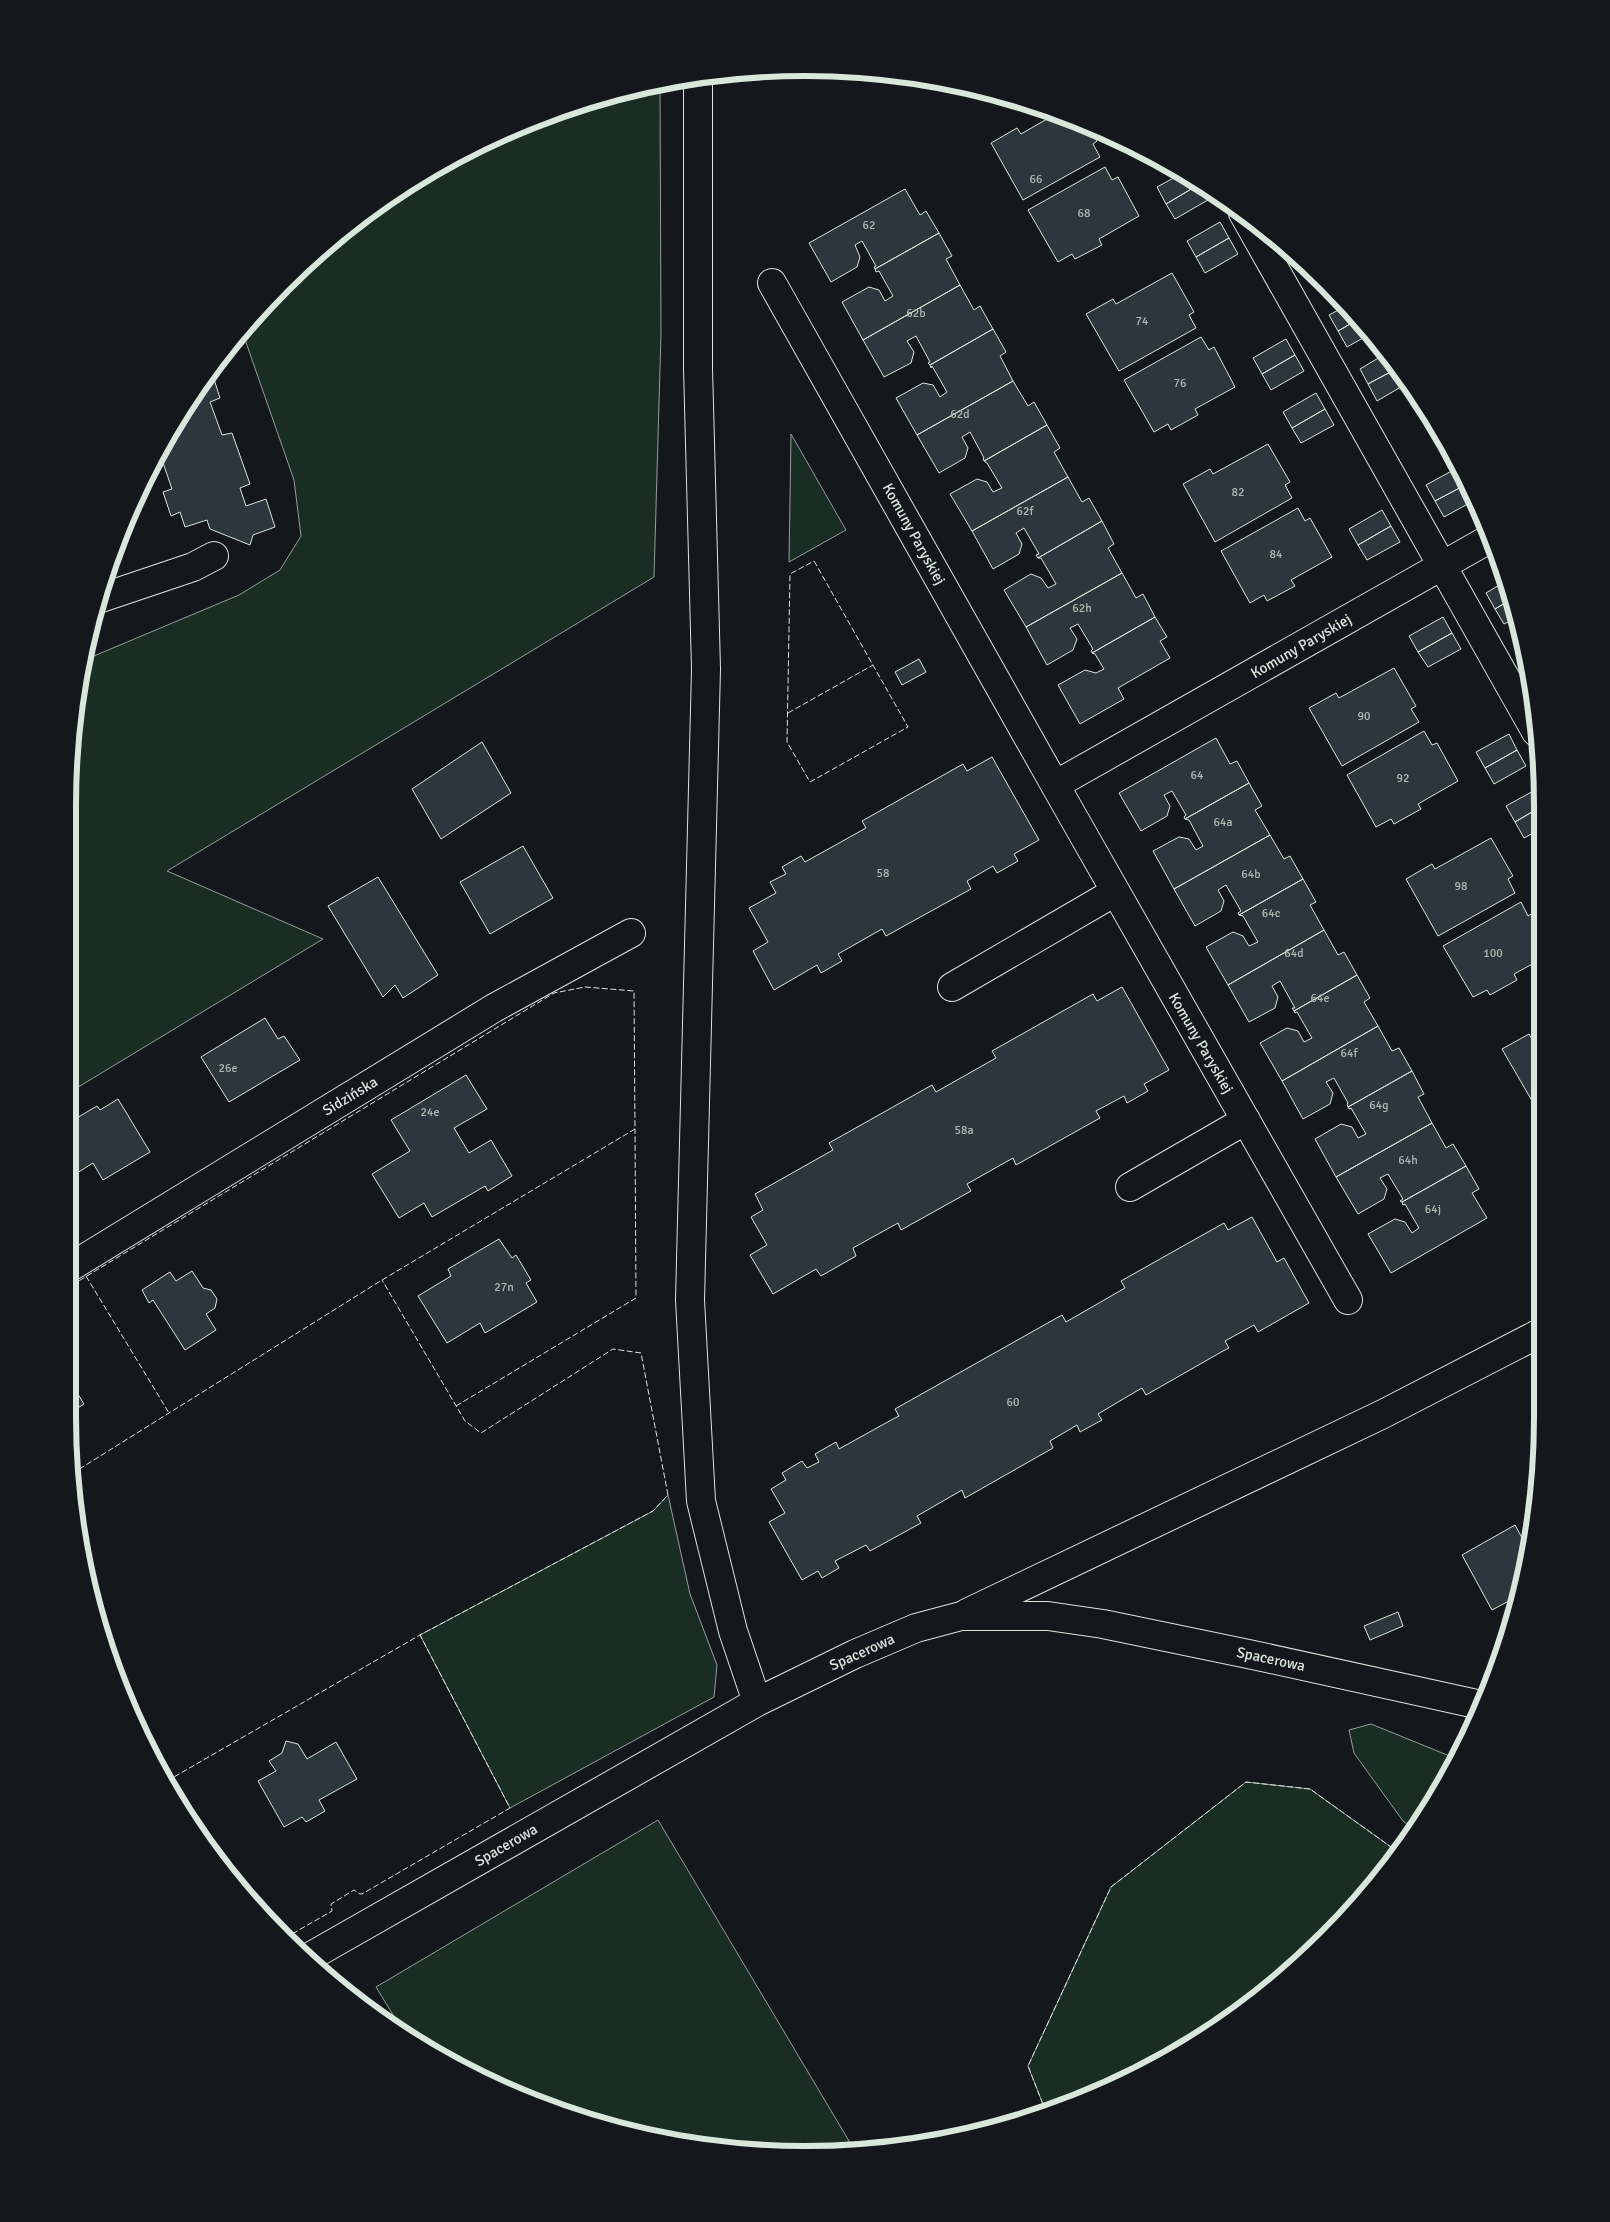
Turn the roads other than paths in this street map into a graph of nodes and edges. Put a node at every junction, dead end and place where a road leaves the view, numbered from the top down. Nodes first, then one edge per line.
1 (698, 84) edge
2 (1253, 230) edge
3 (772, 283) dead end
4 (1484, 542) edge
5 (214, 556) dead end
6 (1442, 565) junction
7 (105, 603) edge
8 (1529, 719) edge
9 (1055, 785) junction
10 (1115, 892) junction
11 (631, 934) dead end
12 (952, 986) dead end
13 (1246, 1120) junction
14 (1130, 1187) dead end
15 (76, 1264) edge
16 (1348, 1300) dead end
17 (1534, 1337) edge
18 (961, 1616) junction
19 (756, 1702) junction
20 (1475, 1704) edge
21 (314, 1955) edge

1 - 19 street
2 - 6 street
3 - 9 street, Komuny Paryskiej
4 - 6 street, Komuny Paryskiej
5 - 7 street
6 - 8 street
6 - 9 street, Komuny Paryskiej
9 - 10 street, Komuny Paryskiej
10 - 12 street
10 - 13 street, Komuny Paryskiej
11 - 15 street, Sidzińska
13 - 14 street
13 - 16 street, Komuny Paryskiej
17 - 18 street
18 - 19 street, Spacerowa
18 - 20 street, Spacerowa
19 - 21 street, Spacerowa

